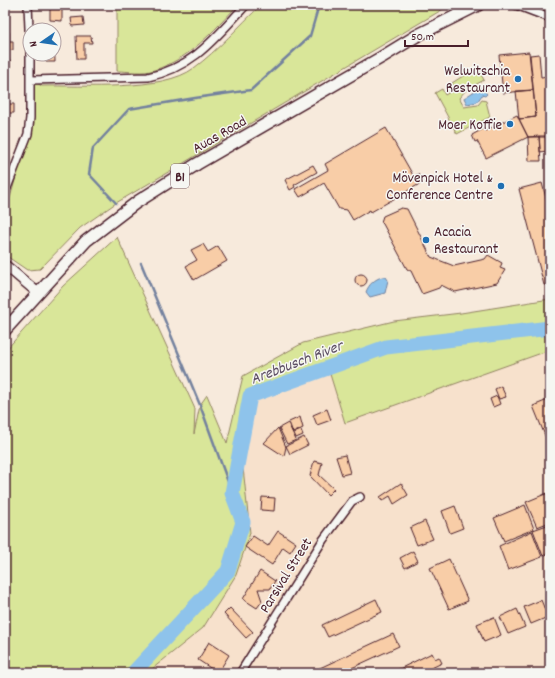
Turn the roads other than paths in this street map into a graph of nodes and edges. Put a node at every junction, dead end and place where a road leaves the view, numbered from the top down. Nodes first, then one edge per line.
1 (28, 5) edge
2 (246, 5) edge
3 (478, 5) edge
4 (516, 5) edge
5 (550, 18) edge
6 (29, 22) edge
7 (30, 62) edge
8 (31, 80) junction
9 (5, 193) edge
10 (5, 265) edge
11 (38, 293) junction
12 (5, 330) edge
13 (360, 497) dead end
14 (240, 673) edge

1 - 6 street
2 - 8 street
3 - 11 main road, Auas Road / B1
4 - 5 street
7 - 8 street
8 - 9 street
10 - 11 street
11 - 12 main road, Auas Road / B1
13 - 14 street, Parsival Street

